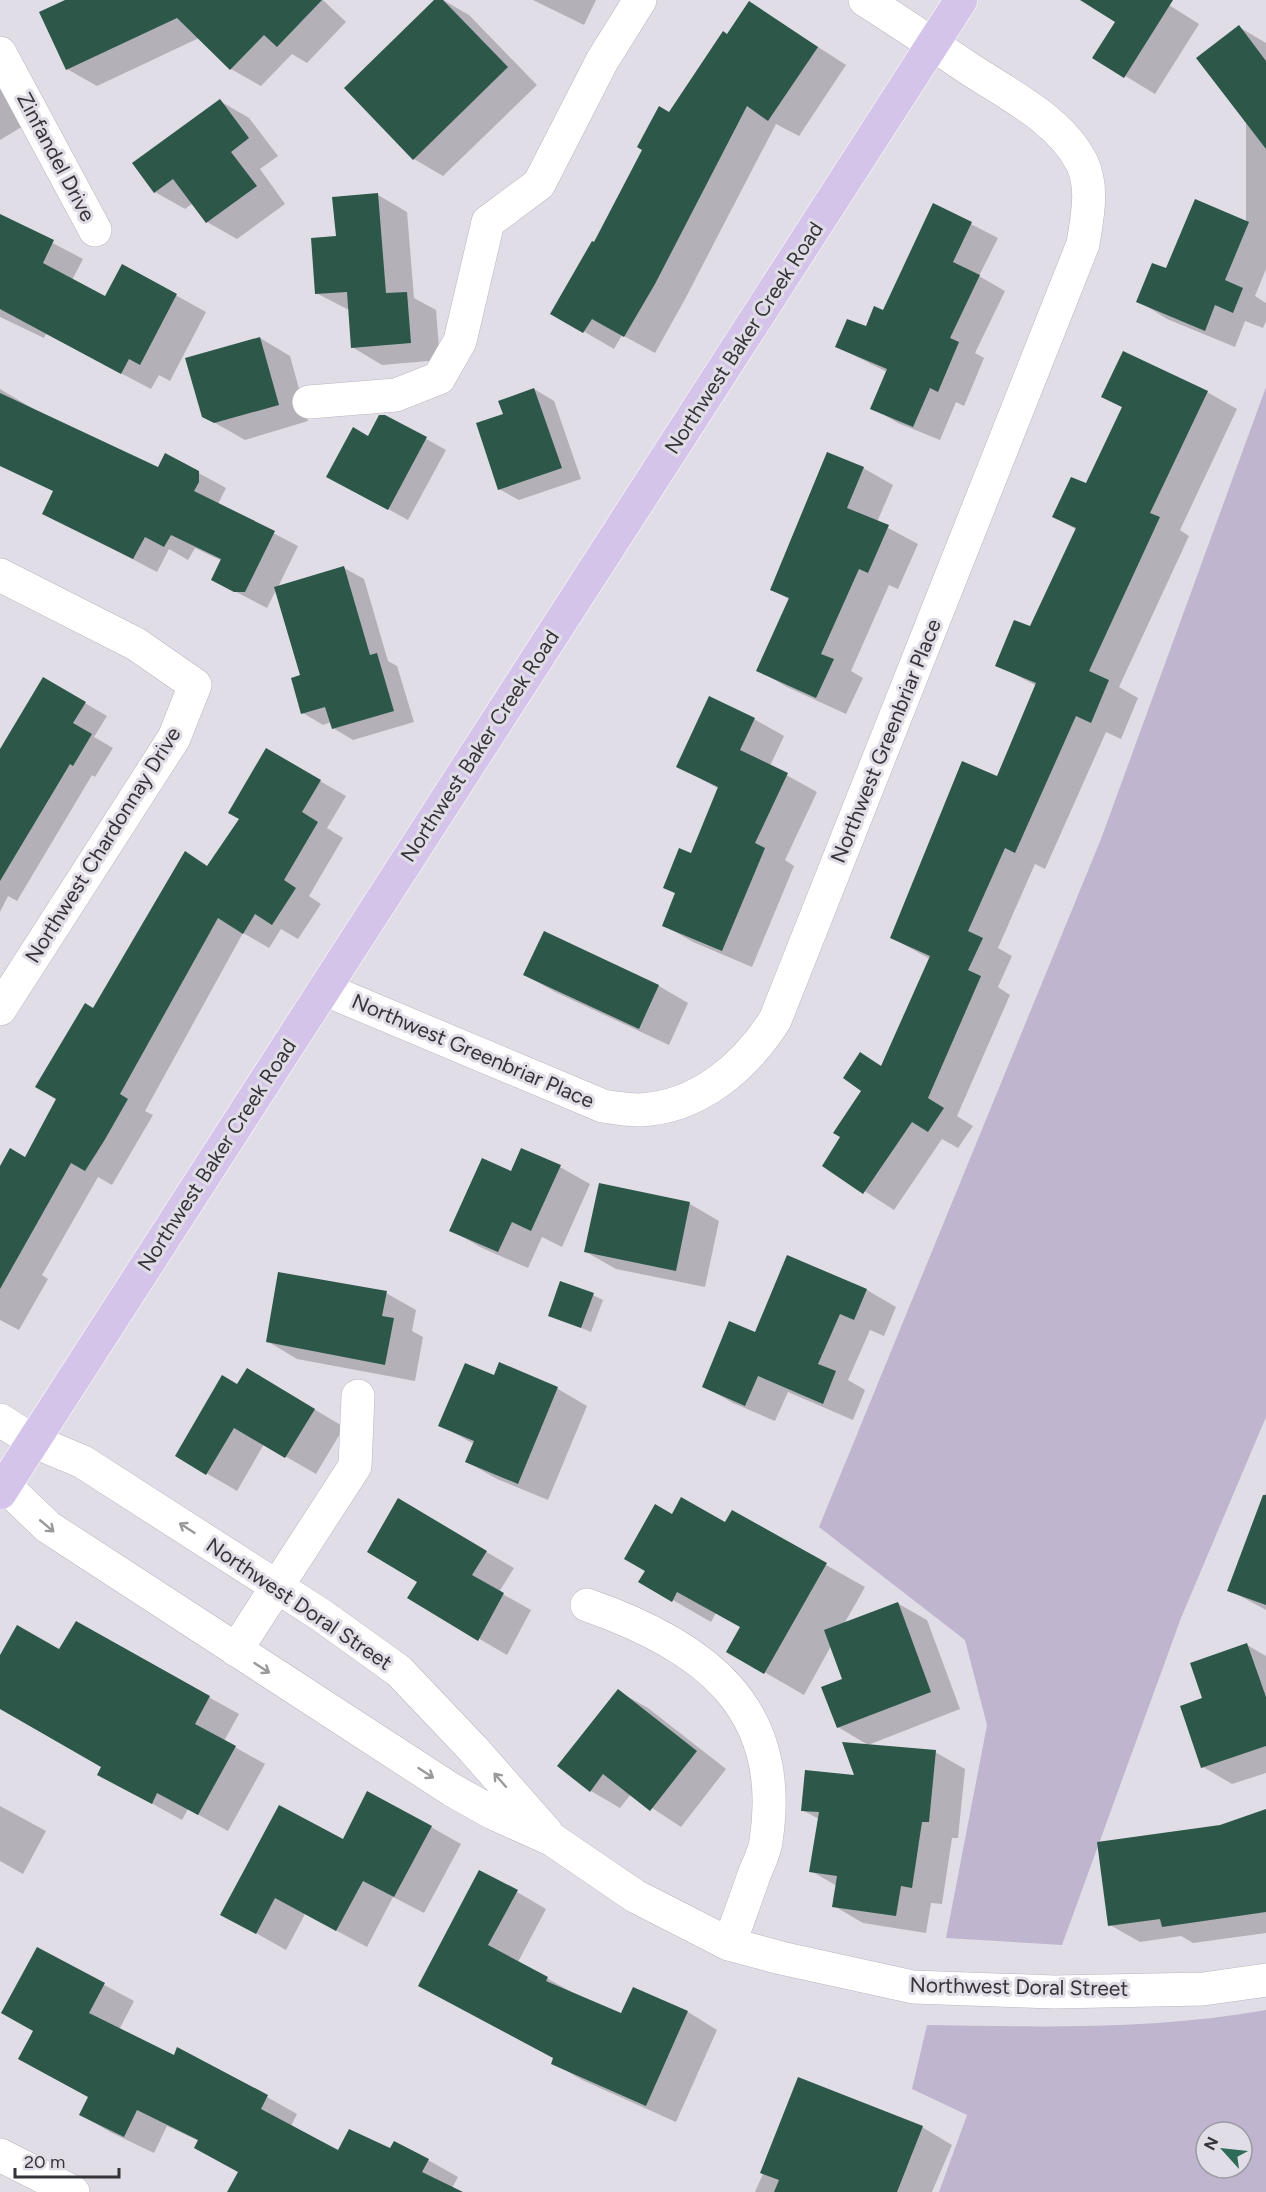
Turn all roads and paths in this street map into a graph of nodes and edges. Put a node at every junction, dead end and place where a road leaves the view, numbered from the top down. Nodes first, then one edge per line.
1 (640, 0) edge
2 (865, 0) edge
3 (961, 0) edge
4 (933, 44) junction
5 (0, 53) edge
6 (95, 230) dead end
7 (309, 402) dead end
8 (0, 575) edge
9 (324, 989) junction
10 (0, 1010) edge
11 (358, 1396) dead end
12 (0, 1420) edge
13 (33, 1441) junction
14 (2, 1486) edge
15 (277, 1586) junction
16 (587, 1605) dead end
17 (236, 1650) junction
18 (553, 1840) junction
19 (729, 1944) junction
20 (1266, 1980) edge
21 (0, 2155) edge
22 (74, 2192) edge

1 - 7 street
2 - 4 street, Northwest Greenbriar Place
3 - 4 main road, Northwest Baker Creek Road
4 - 9 main road, Northwest Baker Creek Road
4 - 9 street, Northwest Greenbriar Place
5 - 6 street, Zinfandel Drive
8 - 10 street, Northwest Chardonnay Drive
9 - 13 main road, Northwest Baker Creek Road
11 - 15 street
12 - 13 street, Northwest Doral Street
13 - 14 main road, Northwest Baker Creek Road
15 -> 13 street, Northwest Doral Street
14 -> 17 street, Northwest Doral Street
15 - 17 street
18 -> 15 street, Northwest Doral Street
16 - 19 street
17 -> 18 street, Northwest Doral Street
18 - 19 street, Northwest Doral Street
19 - 20 street, Northwest Doral Street
21 - 22 street

